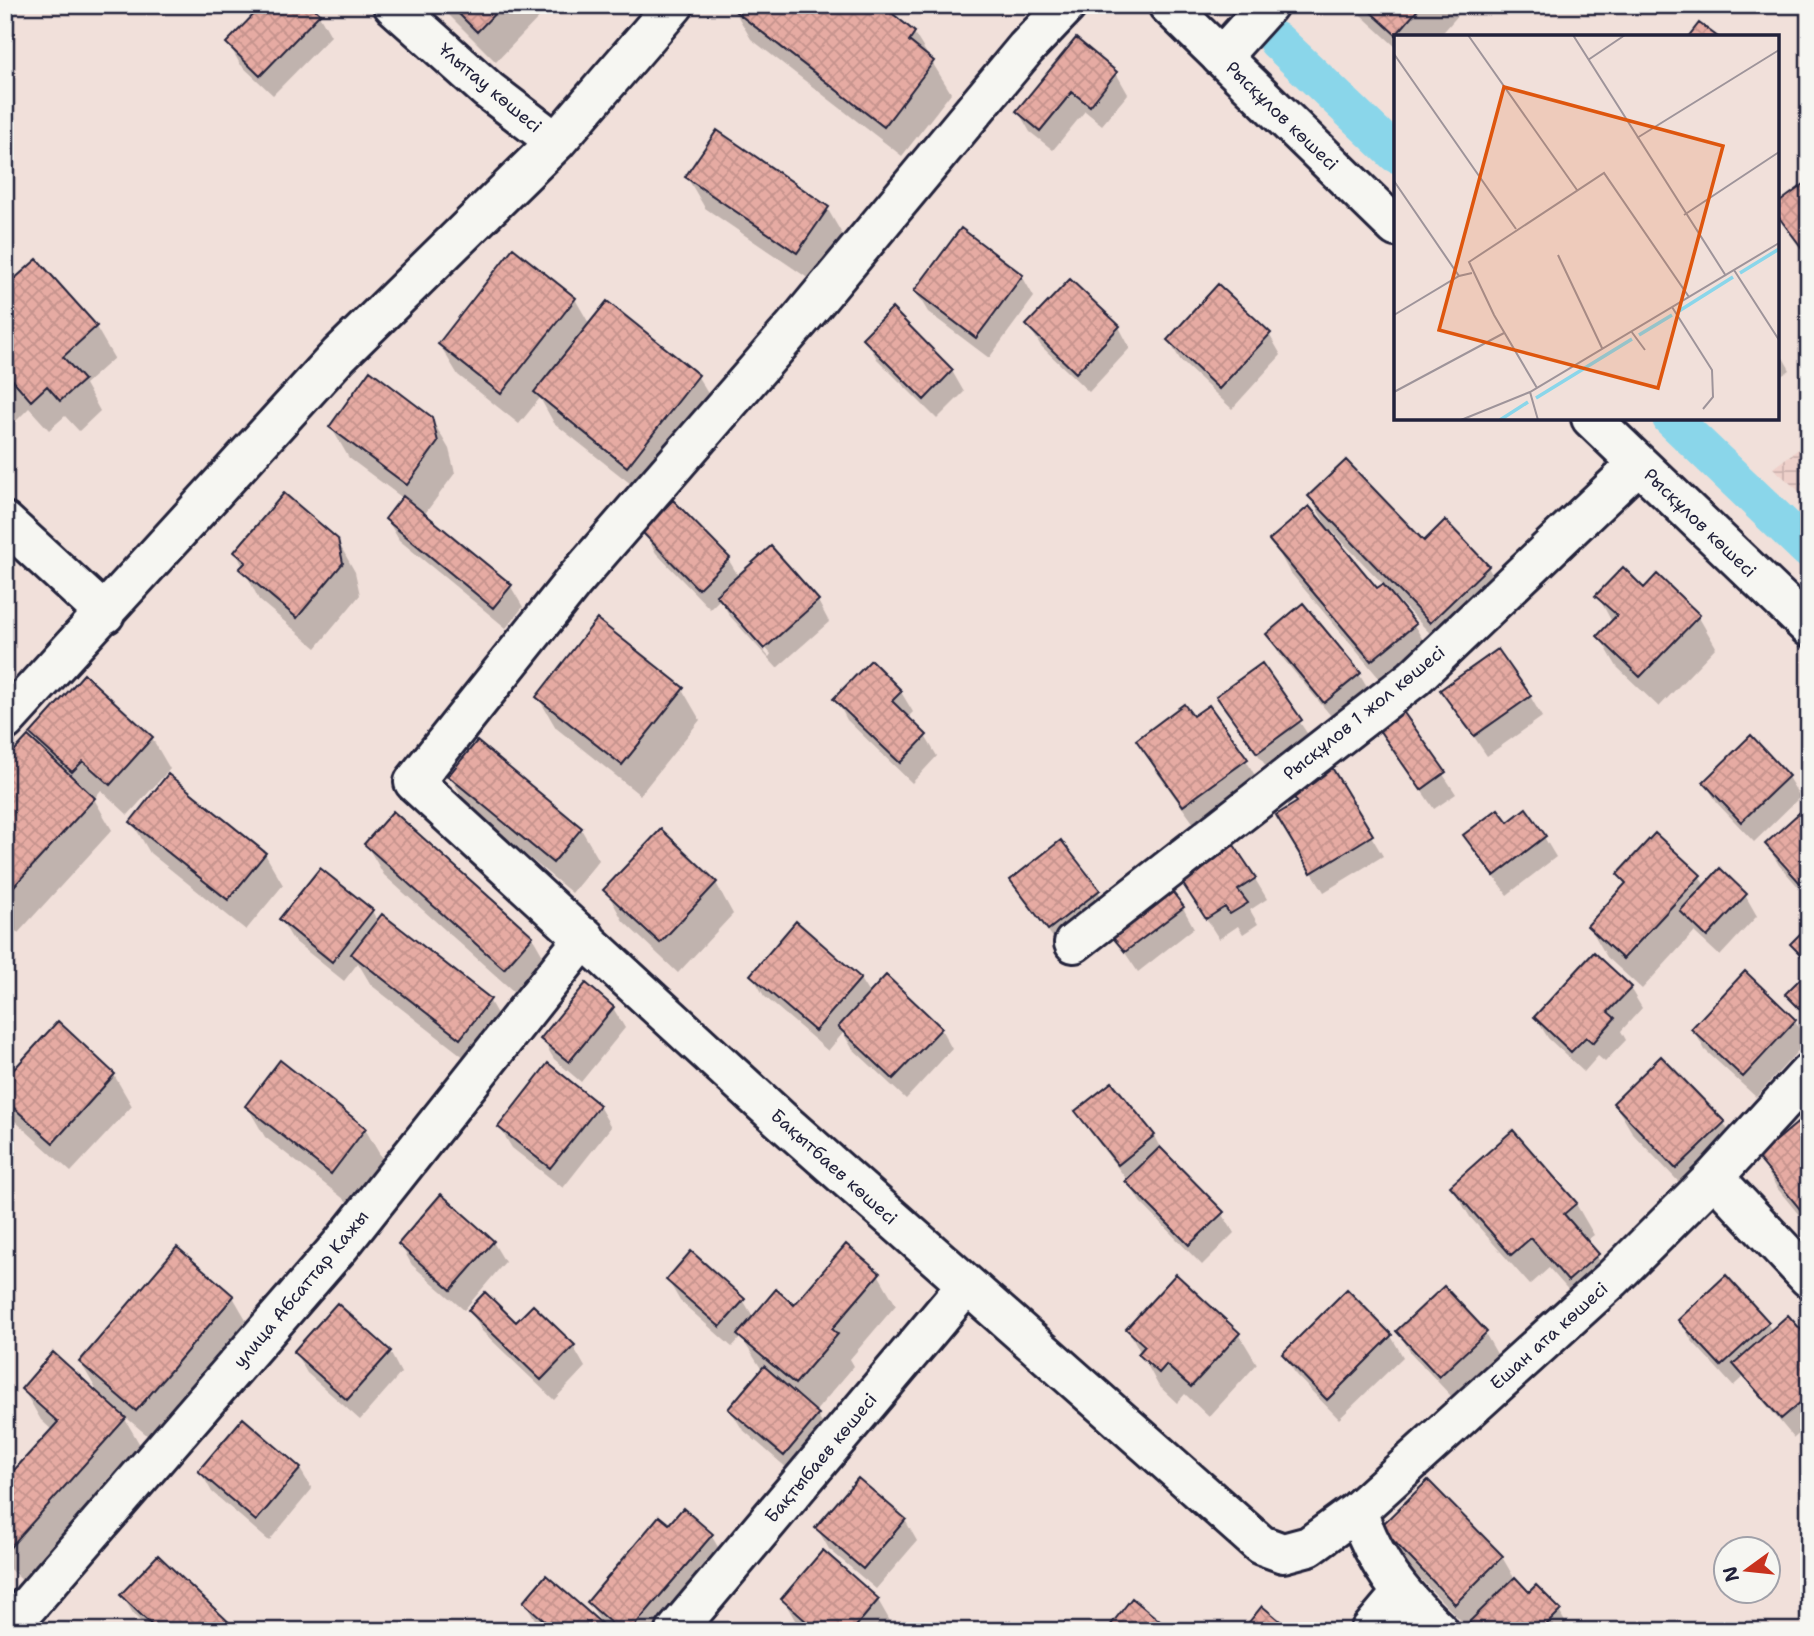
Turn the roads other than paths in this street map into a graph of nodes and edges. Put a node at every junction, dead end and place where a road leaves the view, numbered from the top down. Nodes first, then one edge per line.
1 (393, 5) edge
2 (674, 5) edge
3 (1068, 5) edge
4 (1168, 5) edge
5 (1268, 5) edge
6 (1221, 57) junction
7 (556, 142) junction
8 (1394, 225) edge
9 (1593, 420) edge
10 (1638, 464) junction
11 (5, 522) edge
12 (104, 614) junction
13 (1809, 627) edge
14 (5, 722) edge
15 (585, 937) junction
16 (1074, 943) dead end
17 (1809, 1073) edge
18 (1714, 1177) junction
19 (1809, 1278) edge
20 (966, 1286) junction
21 (1357, 1511) junction
22 (1261, 1545) joint
23 (1401, 1594) junction
24 (5, 1631) edge
25 (676, 1631) edge
26 (1370, 1631) edge
27 (1439, 1631) edge

1 - 7 street, Ұлытау көшесі
2 - 7 street
3 - 15 street, Бақытбаев көшесі
4 - 6 street, Рысқұлов көшесі
5 - 6 street
6 - 8 street, Рысқұлов көшесі
7 - 12 street
9 - 10 street, Рысқұлов көшесі
10 - 13 street, Рысқұлов көшесі
10 - 16 street, Рысқұлов 1 жол көшесі
11 - 12 street
12 - 14 street
15 - 20 street, Бақытбаев көшесі
15 - 24 street, улица Абсаттар Кажы
17 - 18 street, Ешан ата көшесі
18 - 19 street
18 - 21 street, Ешан ата көшесі
20 - 22 street, Бақытбаев көшесі
20 - 25 street, Бақтыбаев көшесі
21 - 22 street, Ешан ата көшесі
21 - 23 street
23 - 26 street
23 - 27 street

